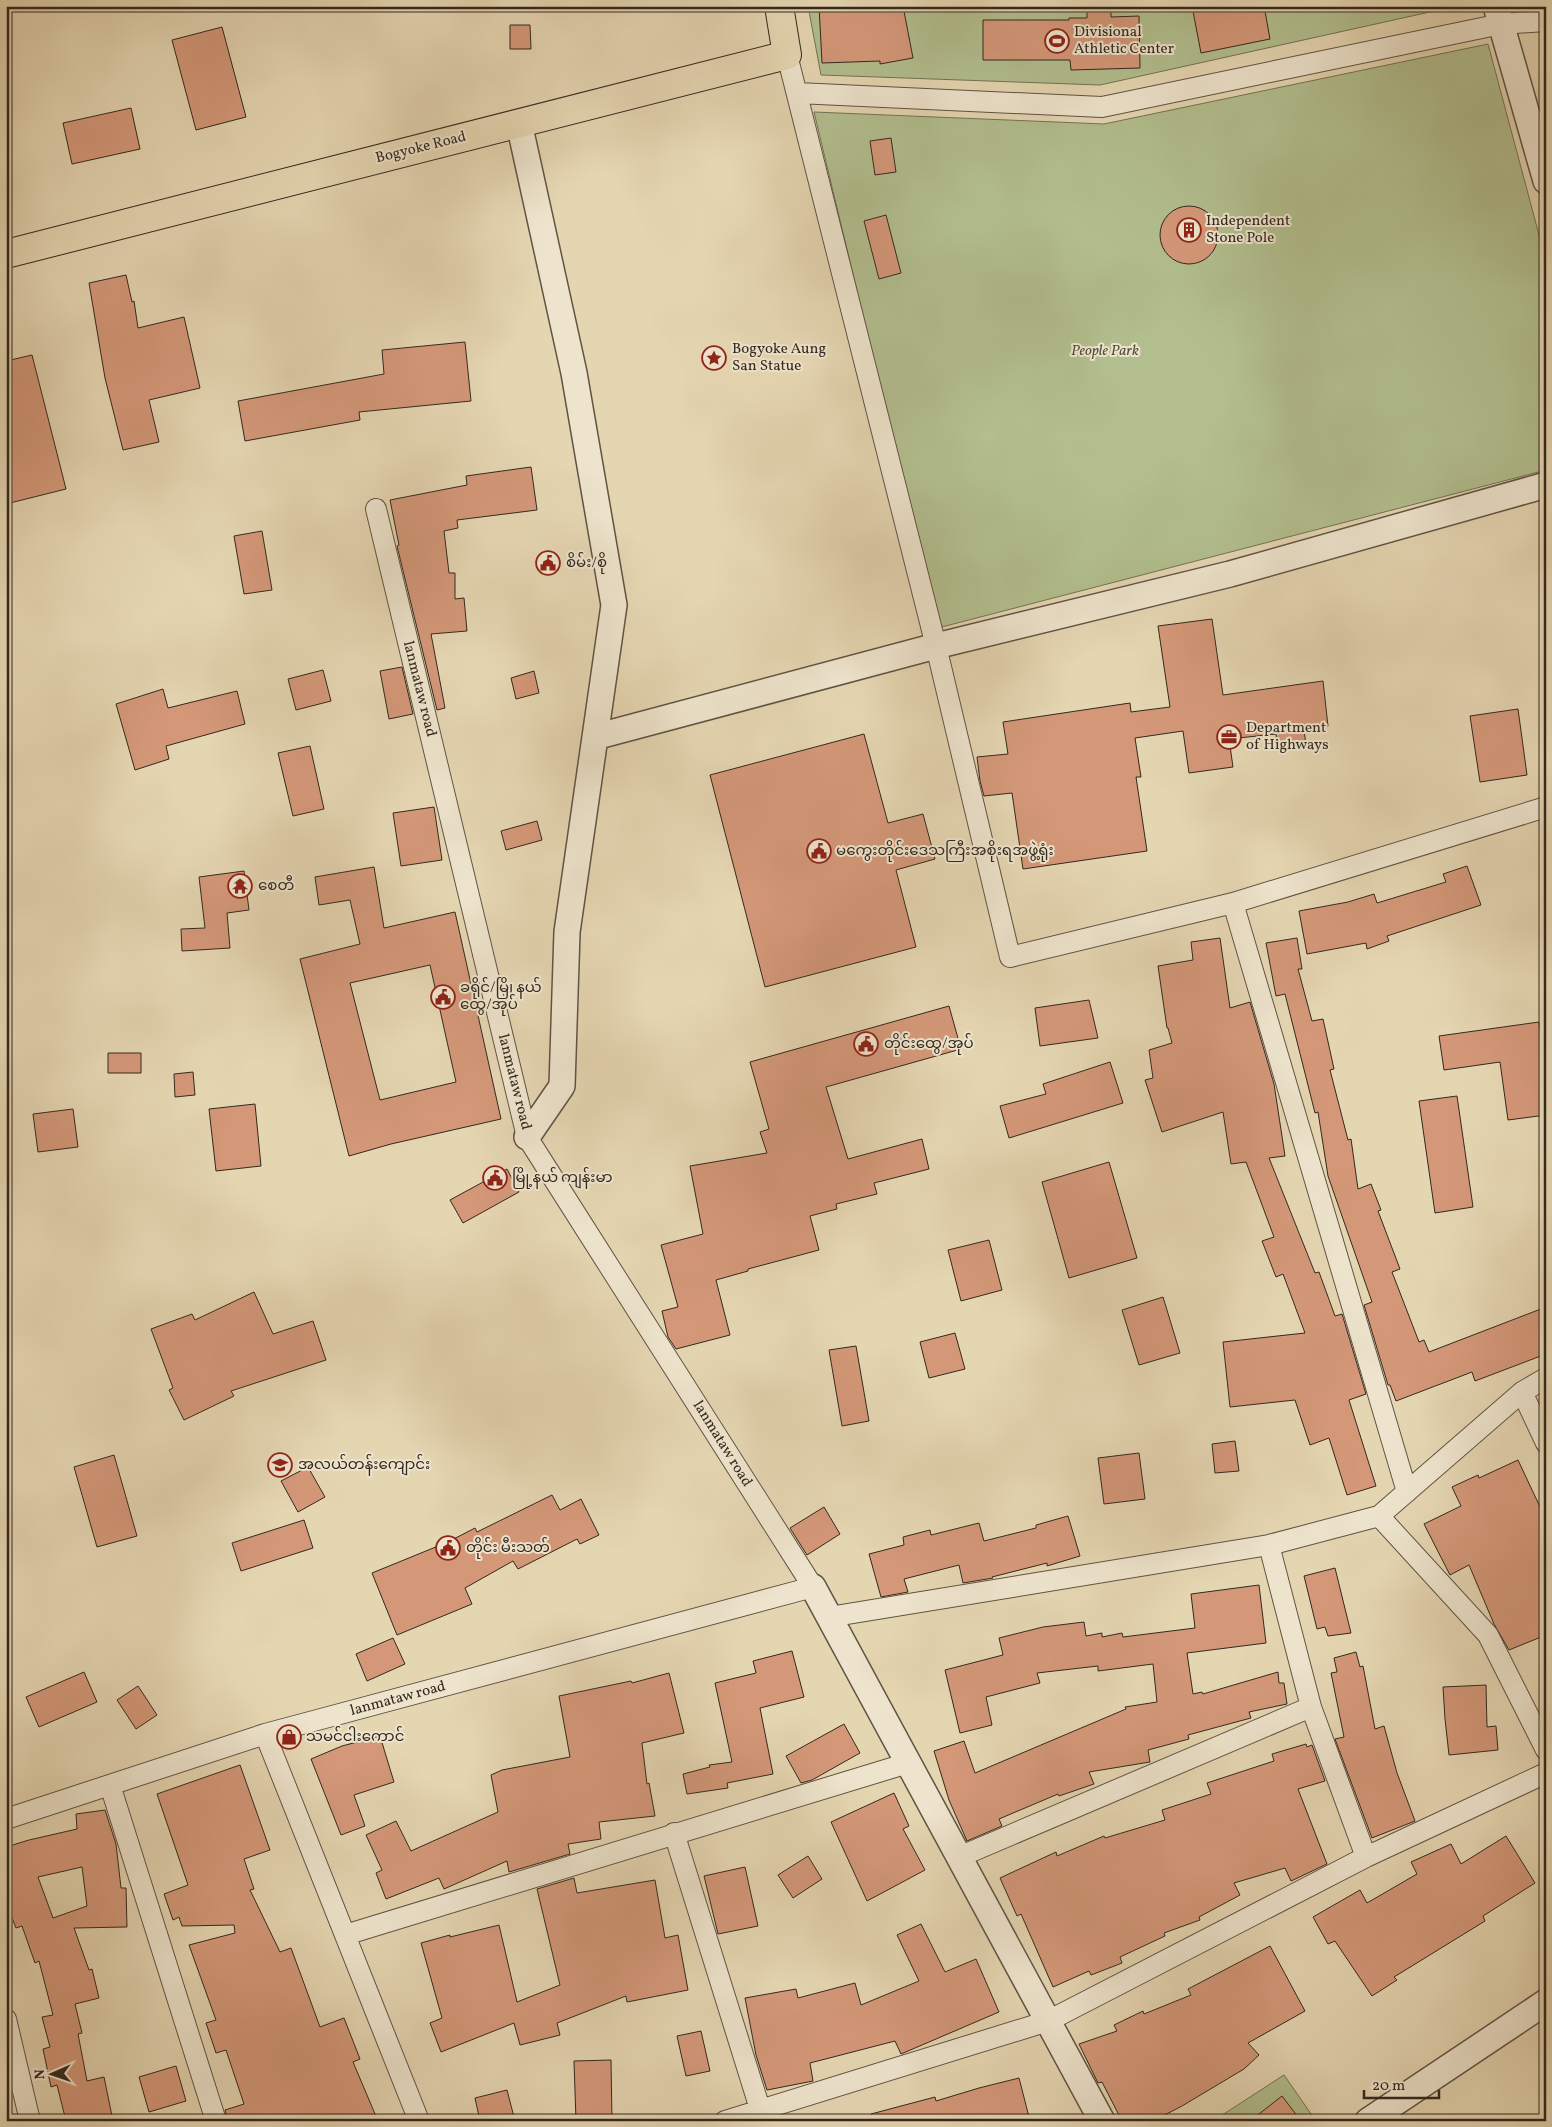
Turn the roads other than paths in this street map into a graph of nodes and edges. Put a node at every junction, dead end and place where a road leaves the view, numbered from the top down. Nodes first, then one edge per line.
1 (780, 6) edge
2 (1499, 15) edge
3 (1546, 21) edge
4 (787, 55) junction
5 (797, 93) junction
6 (519, 123) junction
7 (1546, 180) edge
8 (6, 254) edge
9 (1546, 485) edge
10 (376, 509) dead end
11 (936, 646) junction
12 (595, 737) junction
13 (1546, 807) edge
14 (1233, 903) junction
15 (527, 1136) junction
16 (1546, 1378) edge
17 (1522, 1392) junction
18 (1546, 1443) edge
19 (1407, 1492) junction
20 (1379, 1516) junction
21 (1269, 1545) junction
22 (813, 1587) junction
23 (830, 1617) junction
24 (1311, 1707) junction
25 (265, 1734) junction
26 (1546, 1750) edge
27 (908, 1763) junction
28 (1546, 1773) edge
29 (110, 1784) junction
30 (6, 1819) edge
31 (674, 1833) junction
32 (959, 1857) junction
33 (1366, 1857) junction
34 (345, 1935) junction
35 (1546, 2002) edge
36 (6, 2019) edge
37 (1048, 2022) junction
38 (760, 2109) junction
39 (30, 2121) edge
40 (216, 2121) edge
41 (419, 2121) edge
42 (725, 2121) edge
43 (1102, 2121) edge
44 (1368, 2121) edge

1 - 4 highway
2 - 3 street
2 - 5 street
2 - 7 street
4 - 5 street
4 - 6 highway, Bogyoke Road
5 - 11 street
6 - 8 highway, Bogyoke Road
6 - 12 street
9 - 11 street
10 - 15 street, lanmataw road
11 - 12 street
11 - 14 street
12 - 15 street
13 - 14 street
14 - 19 street
15 - 22 street, lanmataw road
16 - 17 street
17 - 18 street
17 - 19 street
19 - 20 street
20 - 21 street
20 - 26 street
21 - 23 street
21 - 24 street
22 - 23 street
22 - 25 street, lanmataw road
23 - 27 street
24 - 32 street
24 - 33 street
25 - 29 street, lanmataw road
25 - 34 street
27 - 31 street
27 - 32 street
28 - 33 street
29 - 30 street, lanmataw road
29 - 40 street
31 - 34 street
31 - 38 street
32 - 37 street
33 - 37 street
34 - 41 street
35 - 44 street
36 - 39 street
37 - 38 street
37 - 43 street
38 - 42 street

